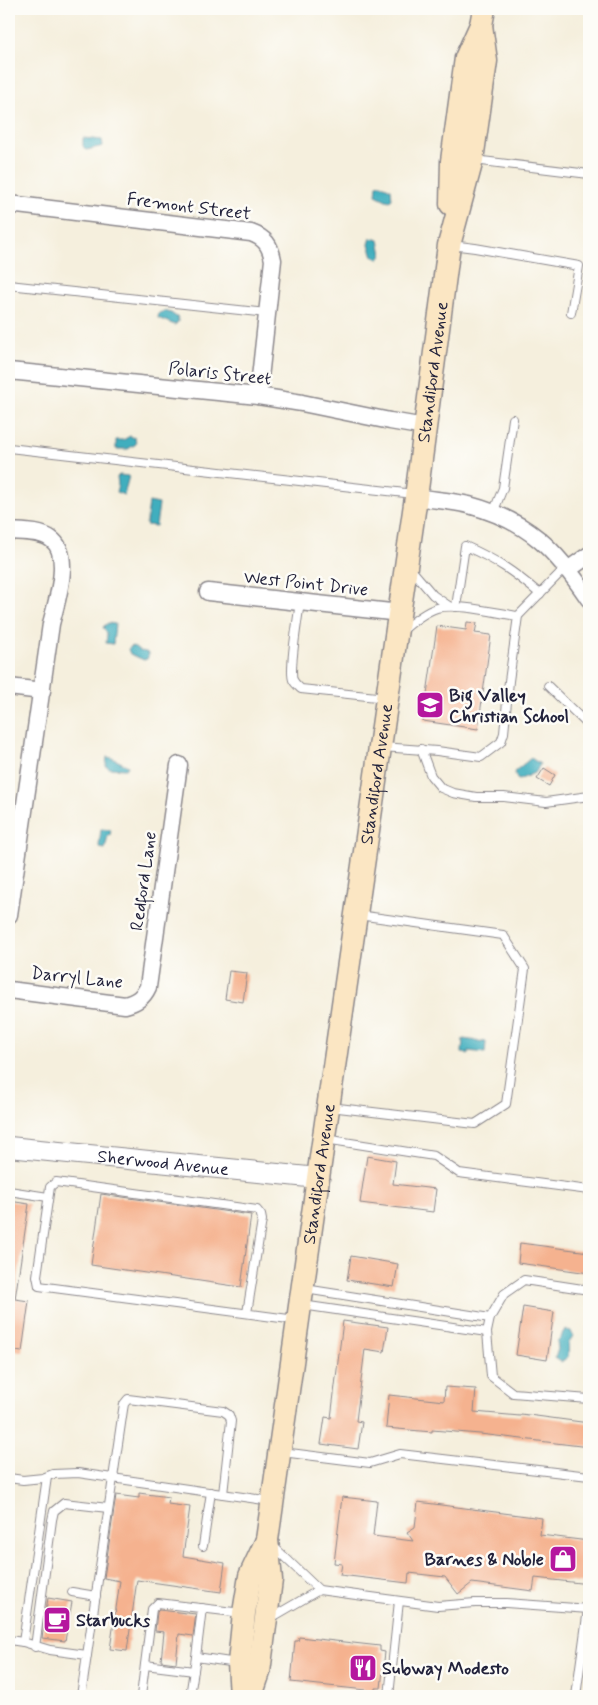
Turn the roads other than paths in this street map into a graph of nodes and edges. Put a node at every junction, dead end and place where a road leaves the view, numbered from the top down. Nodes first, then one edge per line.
1 (482, 17) edge
2 (472, 160) junction
3 (589, 174) edge
4 (9, 204) edge
5 (450, 245) junction
6 (9, 286) edge
7 (267, 313) junction
8 (571, 313) dead end
9 (9, 371) edge
10 (258, 396) junction
11 (513, 419) dead end
12 (425, 427) junction
13 (9, 448) edge
14 (416, 496) junction
15 (493, 512) junction
16 (9, 531) edge
17 (589, 555) edge
18 (407, 564) junction
19 (568, 568) junction
20 (208, 592) dead end
21 (540, 594) junction
22 (589, 599) edge
23 (300, 602) junction
24 (453, 607) junction
25 (400, 613) junction
26 (518, 616) junction
27 (396, 636) junction
28 (548, 686) dead end
29 (9, 687) edge
30 (42, 690) junction
31 (387, 699) junction
32 (589, 726) edge
33 (380, 746) junction
34 (421, 749) junction
35 (179, 764) dead end
36 (589, 796) edge
37 (14, 841) edge
38 (9, 915) edge
39 (356, 915) junction
40 (9, 990) edge
41 (139, 999) joint
42 (328, 1106) junction
43 (323, 1139) junction
44 (9, 1147) edge
45 (318, 1178) junction
46 (589, 1190) edge
47 (9, 1191) edge
48 (48, 1197) junction
49 (589, 1290) edge
50 (300, 1304) junction
51 (247, 1313) junction
52 (490, 1318) junction
53 (487, 1332) junction
54 (589, 1400) edge
55 (280, 1452) junction
56 (589, 1476) edge
57 (47, 1477) junction
58 (9, 1478) edge
59 (112, 1478) junction
60 (211, 1492) junction
61 (223, 1494) junction
62 (273, 1502) junction
63 (108, 1508) junction
64 (267, 1540) junction
65 (203, 1546) dead end
66 (320, 1590) junction
67 (72, 1592) dead end
68 (96, 1596) junction
69 (399, 1601) junction
70 (202, 1608) junction
71 (589, 1609) edge
72 (244, 1613) junction
73 (266, 1621) junction
74 (9, 1640) edge
75 (23, 1642) junction
76 (35, 1647) junction
77 (87, 1655) junction
78 (196, 1657) junction
79 (239, 1663) junction
80 (145, 1665) junction
81 (194, 1671) junction
82 (81, 1696) edge
83 (141, 1696) edge
84 (190, 1696) edge
85 (241, 1696) edge
86 (251, 1696) edge
87 (389, 1696) edge
88 (576, 1696) edge

1 - 2 main road, Standiford Avenue
1 - 5 main road
2 - 3 lane
2 - 5 main road, Standiford Avenue
4 - 7 street, Fremont Street
5 - 8 lane
5 - 12 main road, Standiford Avenue
6 - 7 lane
7 - 10 street, Fremont Street
9 - 10 street, Polaris Street
10 - 12 street, Polaris Street
11 - 15 lane
12 - 14 main road, Standiford Avenue
13 - 14 lane
14 - 15 street
14 - 18 main road, Standiford Avenue
15 - 19 street
16 - 30 street
17 - 19 street
18 - 24 lane
18 - 25 main road, Standiford Avenue
19 - 21 lane
19 - 22 street
20 - 23 street, West Point Drive
21 - 24 lane
21 - 26 lane
23 - 25 street, West Point Drive
23 - 31 lane
24 - 26 lane
24 - 27 lane
25 - 27 main road, Standiford Avenue
26 - 34 lane
27 - 31 main road, Standiford Avenue
28 - 32 lane
29 - 30 street
30 - 37 street
31 - 33 main road, Standiford Avenue
33 - 34 lane
33 - 39 main road, Standiford Avenue
34 - 36 lane
35 - 41 street, Redford Lane
37 - 38 street
39 - 42 main road, Standiford Avenue
39 - 42 lane
40 - 41 street, Darryl Lane
42 - 43 main road, Standiford Avenue
43 - 45 main road, Standiford Avenue
43 - 46 lane
44 - 45 street, Sherwood Avenue
45 - 50 main road, Standiford Avenue
47 - 48 lane
48 - 51 lane
48 - 51 lane
49 - 52 lane
50 - 51 lane
50 - 52 lane
50 - 53 lane
50 - 55 main road, Standiford Avenue
52 - 53 lane
53 - 54 lane
55 - 56 lane
55 - 62 main road, Standiford Avenue
57 - 58 lane
57 - 59 lane
57 - 75 lane
59 - 60 lane
59 - 61 lane
59 - 63 lane
60 - 61 lane
60 - 65 lane
61 - 62 lane
62 - 64 main road, Standiford Avenue
63 - 68 lane
63 - 76 lane
64 - 66 lane
64 - 72 main road, Standiford Avenue
64 - 73 main road, Standiford Avenue
66 - 69 lane
66 - 73 lane
67 - 68 lane
68 - 77 lane
69 - 71 lane
69 - 87 lane
70 - 72 lane
70 - 78 lane
70 - 80 lane
71 - 88 lane
72 - 79 main road, Standiford Avenue
73 - 86 main road, Standiford Avenue
74 - 75 lane
75 - 76 lane
76 - 77 lane
77 - 82 lane
78 - 79 lane
78 - 81 lane
79 - 85 main road, Standiford Avenue
80 - 81 lane
80 - 83 lane
81 - 84 lane

